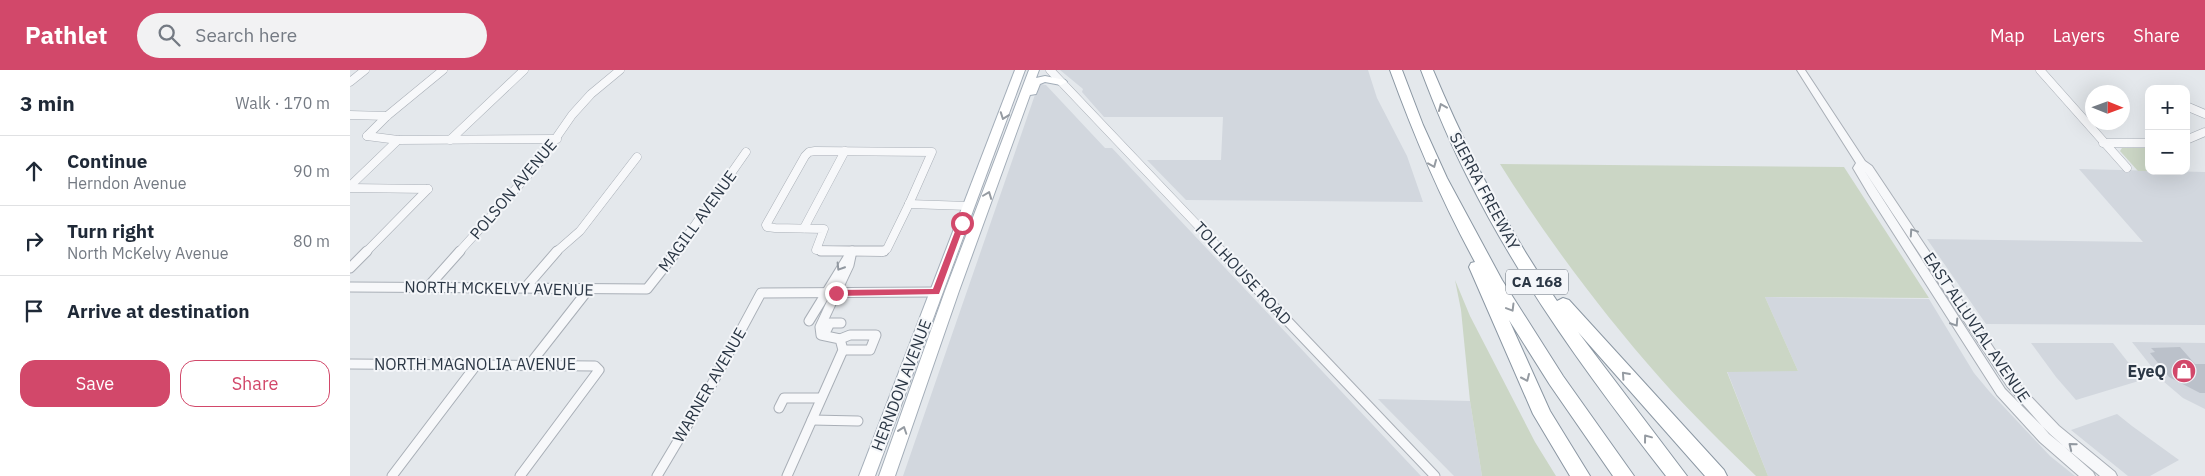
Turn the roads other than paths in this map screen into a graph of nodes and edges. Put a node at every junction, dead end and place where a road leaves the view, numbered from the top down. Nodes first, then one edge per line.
1 (365, 70) edge
2 (443, 70) edge
3 (524, 70) edge
4 (620, 70) edge
5 (1021, 70) edge
6 (1034, 70) edge
7 (1050, 70) edge
8 (1396, 70) edge
9 (1427, 70) edge
10 (1801, 70) edge
11 (2040, 70) edge
12 (350, 82) edge
13 (1061, 82) junction
14 (1022, 103) junction
15 (2190, 108) edge
16 (2205, 114) edge
17 (350, 115) edge
18 (387, 116) junction
19 (2205, 132) edge
20 (557, 138) junction
21 (2190, 138) edge
22 (398, 140) junction
23 (450, 140) junction
24 (2103, 143) junction
25 (2145, 144) edge
26 (845, 151) junction
27 (746, 152) dead end
28 (637, 157) dead end
29 (1861, 163) junction
30 (2127, 168) dead end
31 (1475, 177) junction
32 (350, 187) edge
33 (909, 204) junction
34 (968, 206) junction
35 (1460, 220) junction
36 (804, 228) junction
37 (852, 251) junction
38 (350, 268) edge
39 (350, 287) edge
40 (427, 288) junction
41 (525, 288) junction
42 (588, 290) junction
43 (647, 290) joint
44 (952, 291) junction
45 (936, 292) junction
46 (831, 293) junction
47 (808, 321) dead end
48 (841, 323) dead end
49 (822, 335) junction
50 (840, 338) junction
51 (843, 350) junction
52 (350, 364) edge
53 (476, 364) junction
54 (530, 364) junction
55 (919, 385) junction
56 (822, 398) junction
57 (779, 408) dead end
58 (812, 420) junction
59 (858, 421) dead end
60 (392, 476) edge
61 (520, 476) edge
62 (657, 476) edge
63 (787, 476) edge
64 (867, 476) edge
65 (888, 476) edge
66 (1435, 476) edge
67 (1580, 476) edge
68 (1624, 476) edge
69 (1677, 476) edge
70 (1716, 476) edge
71 (2088, 476) edge
72 (2110, 476) edge

1 - 12 street
2 - 18 street
3 - 23 street
4 - 20 street, POLSON AVENUE
5 - 14 main road
5 -> 34 main road, HERNDON AVENUE
6 - 14 main road, HERNDON AVENUE
7 - 13 street, TOLLHOUSE ROAD
8 -> 35 highway, SIERRA FREEWAY / CA 168
31 -> 9 highway, SIERRA FREEWAY / CA 168
10 - 29 street, EAST ALLUVIAL AVENUE
11 - 24 street
13 - 14 main road
13 - 66 street, TOLLHOUSE ROAD
44 -> 14 main road, HERNDON AVENUE
15 - 16 street
17 - 18 street
18 - 22 street
19 - 21 street
20 - 23 street
20 - 40 street, POLSON AVENUE
22 - 23 street
22 - 32 street
24 - 25 street
24 - 30 street
26 - 33 street
26 - 36 street
26 - 36 street
27 - 43 street, MAGILL AVENUE
28 - 41 street
29 -> 71 street, EAST ALLUVIAL AVENUE
72 -> 29 street, EAST ALLUVIAL AVENUE
69 -> 31 highway, SIERRA FREEWAY / CA 168
70 -> 31 highway
32 - 38 street
33 - 34 street
33 - 37 street
34 - 44 main road
34 - 45 main road, HERNDON AVENUE
35 -> 67 highway
35 -> 68 highway, SIERRA FREEWAY / CA 168
36 - 37 street
37 - 46 street
39 - 40 street, NORTH MCKELVY AVENUE
40 - 41 street, NORTH MCKELVY AVENUE
41 - 42 street, NORTH MCKELVY AVENUE
42 - 43 street, NORTH MCKELVY AVENUE
42 - 54 street
44 - 55 main road, HERNDON AVENUE
45 - 46 street
45 - 55 main road
45 - 64 main road, HERNDON AVENUE
46 - 47 street
46 - 49 street
46 - 62 street, WARNER AVENUE
48 - 49 street
49 - 50 street
50 - 51 street
50 - 51 street
51 - 56 street
52 - 53 street, NORTH MAGNOLIA AVENUE
53 - 54 street, NORTH MAGNOLIA AVENUE
53 - 60 street
54 - 61 street, NORTH MAGNOLIA AVENUE
65 -> 55 main road, HERNDON AVENUE
56 - 57 street
56 - 58 street
58 - 59 street
58 - 63 street

